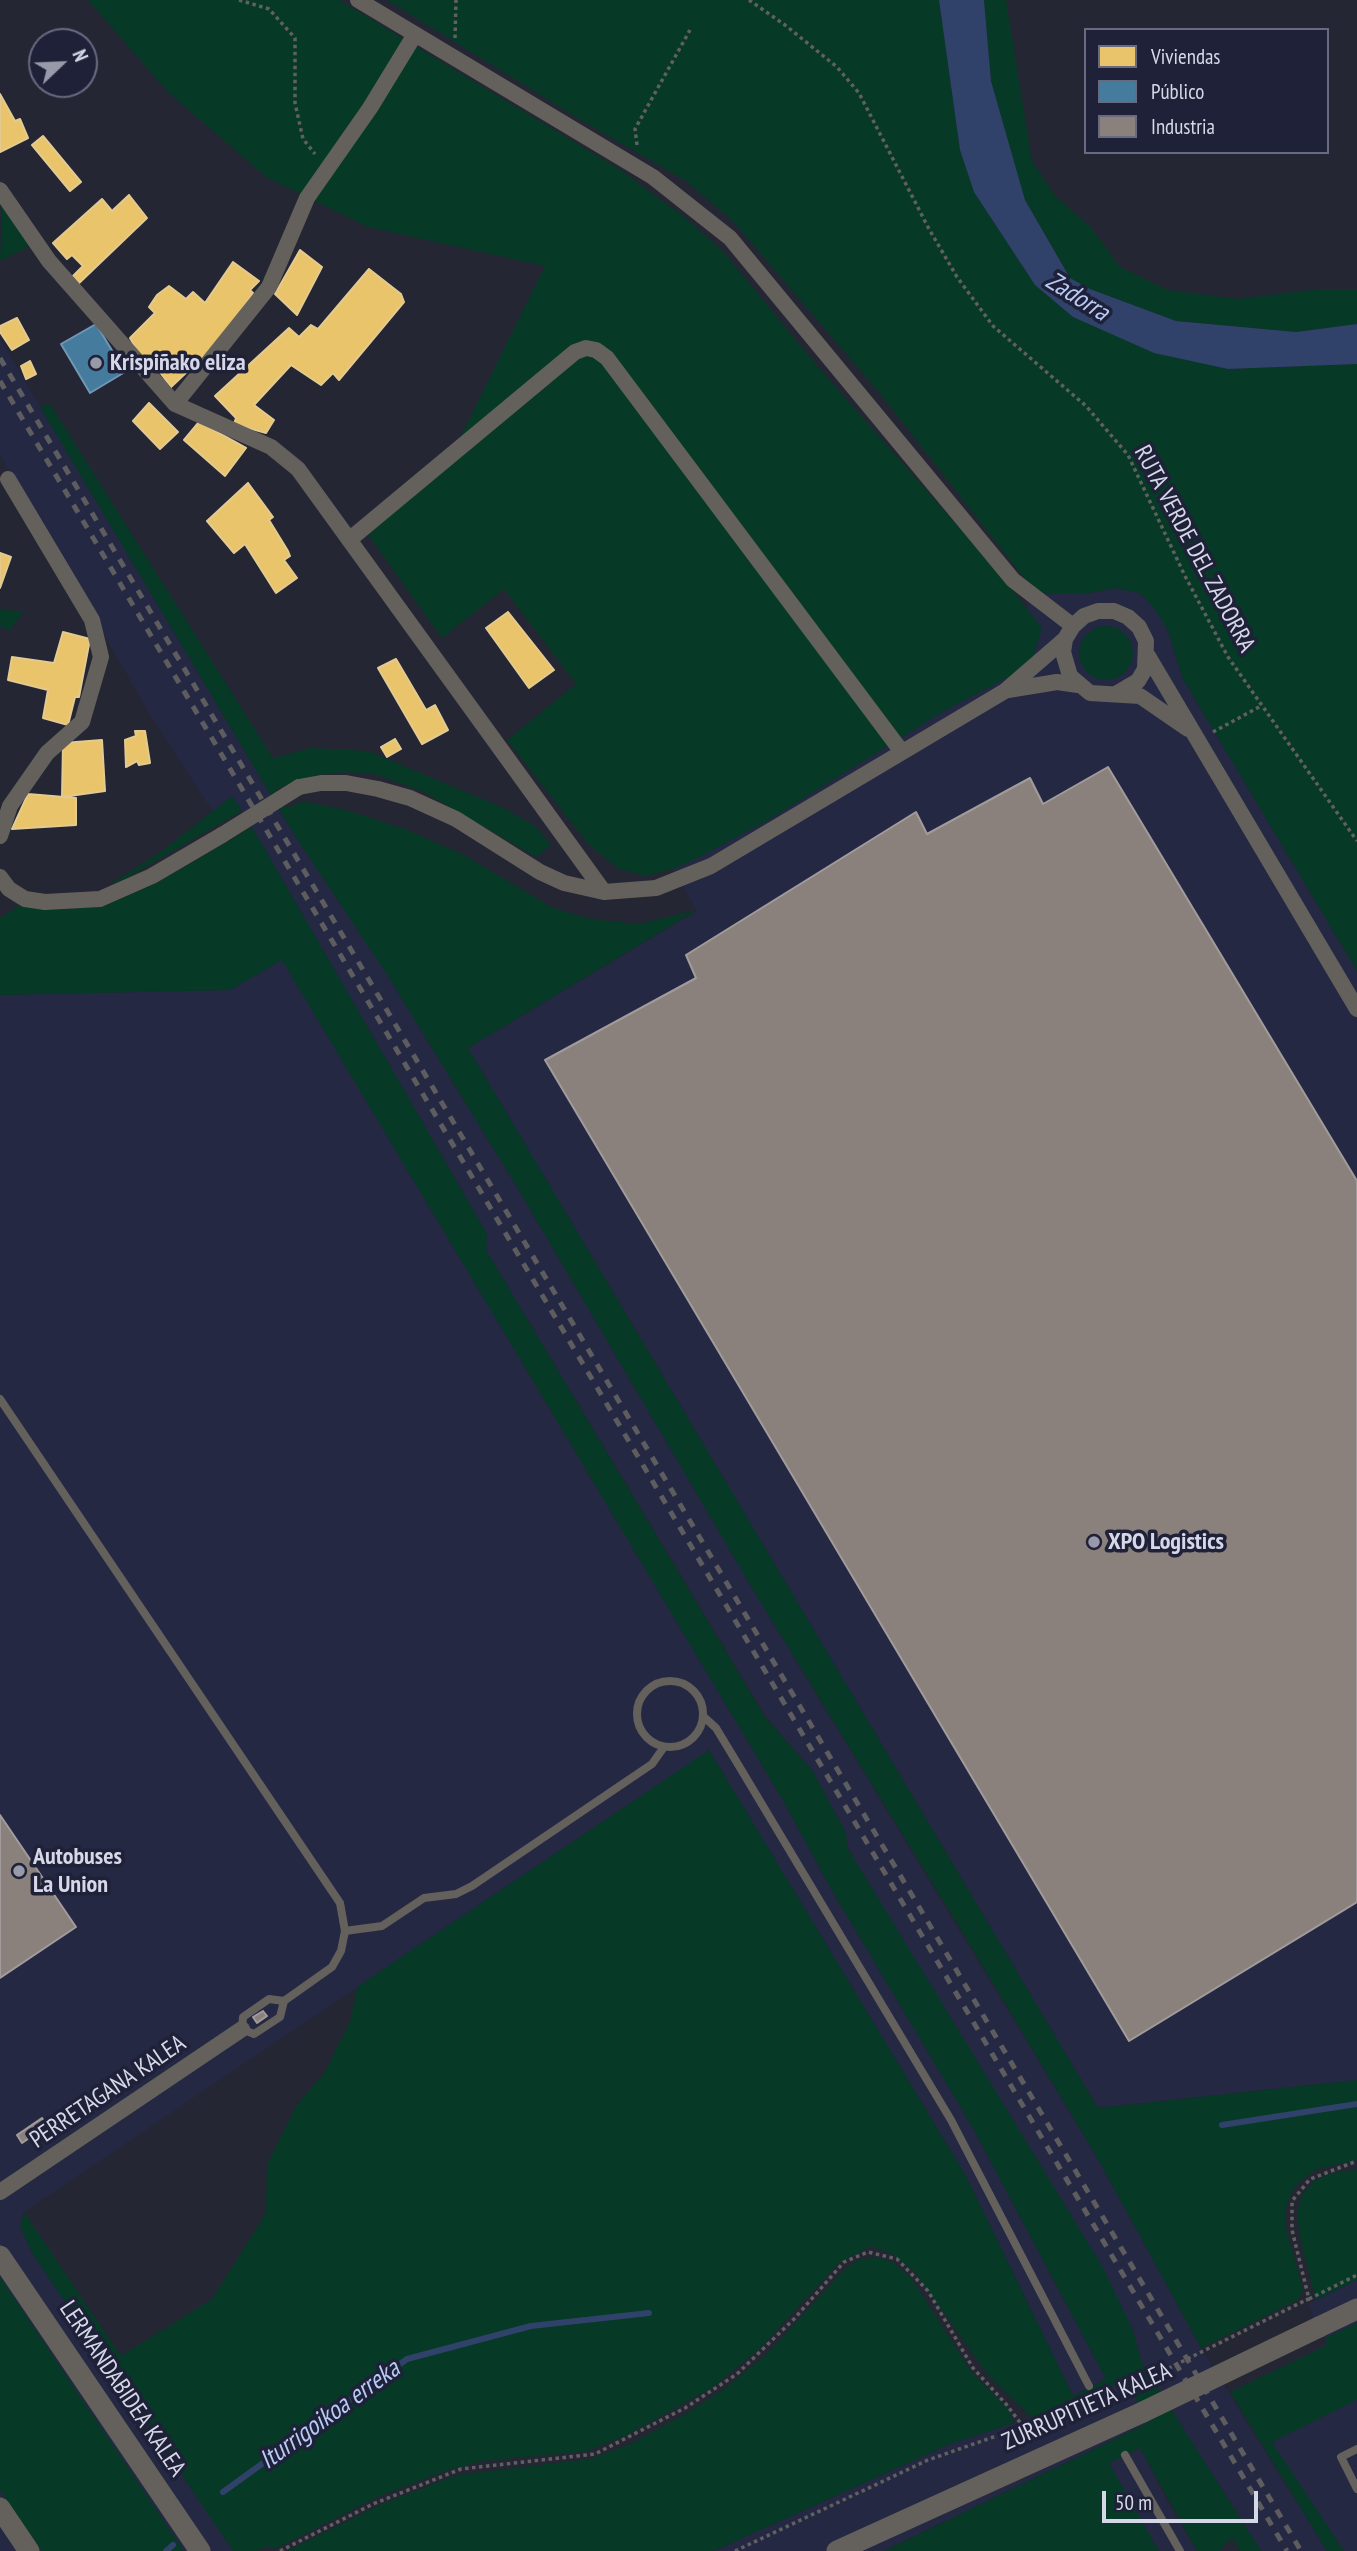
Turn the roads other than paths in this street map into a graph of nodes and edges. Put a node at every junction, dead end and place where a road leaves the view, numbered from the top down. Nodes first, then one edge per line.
1 (358, 0) edge
2 (414, 36) junction
3 (0, 191) edge
4 (175, 404) junction
5 (8, 479) dead end
6 (349, 540) junction
7 (1069, 633) junction
8 (1148, 656) junction
9 (1078, 685) junction
10 (1005, 691) junction
11 (1116, 694) junction
12 (1201, 734) junction
13 (902, 752) junction
14 (0, 836) edge
15 (0, 877) edge
16 (604, 892) junction
17 (1357, 1009) edge
18 (0, 1399) edge
19 (704, 1717) junction
20 (664, 1747) junction
21 (345, 1931) junction
22 (284, 2001) junction
23 (242, 2029) junction
24 (0, 2192) edge
25 (0, 2256) edge
26 (1357, 2309) edge
27 (1088, 2386) dead end
28 (1357, 2449) edge
29 (1125, 2455) dead end
30 (1357, 2489) edge
31 (0, 2508) edge
32 (29, 2551) edge
33 (200, 2551) edge
34 (836, 2551) edge
35 (1180, 2551) edge

1 - 2 street
2 - 4 street
2 - 7 street
3 - 4 street
4 - 6 street
5 - 14 street
6 - 13 street
6 - 16 street
7 - 8 street
7 - 9 street
7 - 10 street
8 - 11 street
8 - 12 street
9 - 10 street
9 - 11 street
10 - 13 street
11 - 12 street
12 - 17 street
13 - 16 street
15 - 16 street, bridge
18 - 21 lane
19 - 20 lane
19 - 20 lane
19 - 27 lane
20 - 21 lane
21 - 22 lane
22 - 23 lane
22 - 23 lane
23 - 24 street, PERRETAGANA KALEA
25 - 33 street, LERMANDABIDEA KALEA
26 - 34 street, ZURRUPITIETA KALEA, bridge
28 - 30 lane
29 - 35 lane
31 - 32 street

